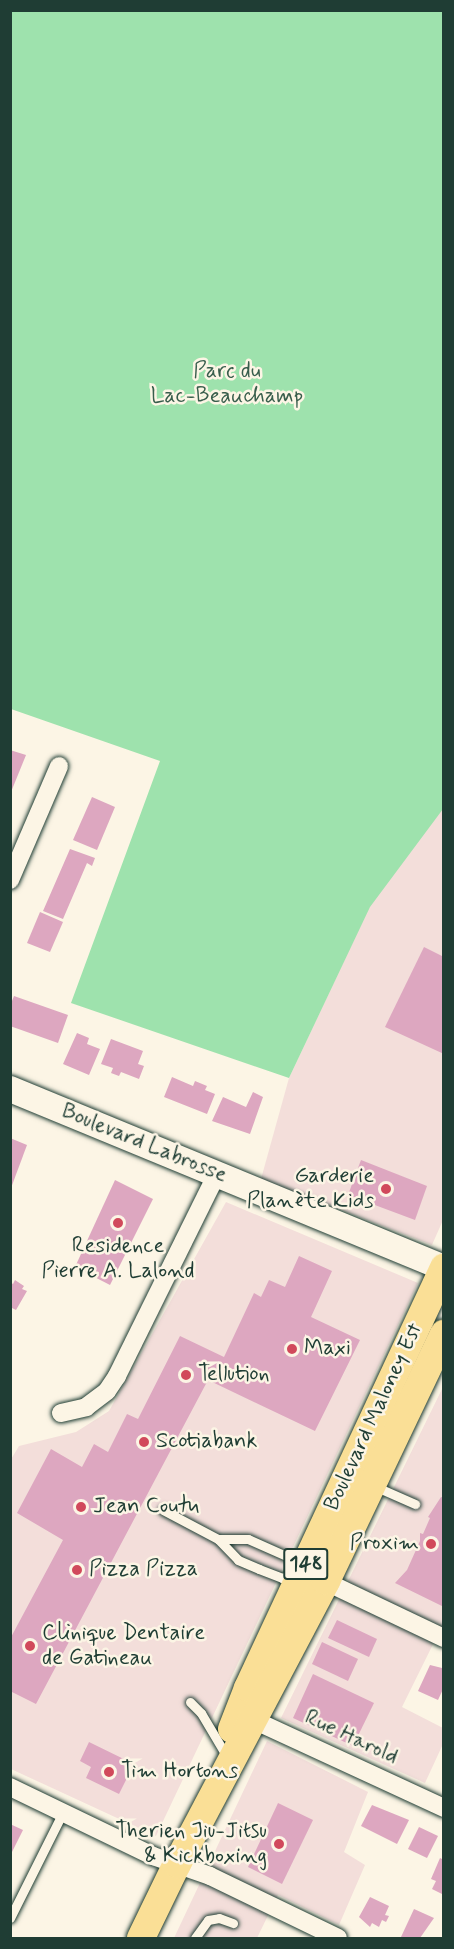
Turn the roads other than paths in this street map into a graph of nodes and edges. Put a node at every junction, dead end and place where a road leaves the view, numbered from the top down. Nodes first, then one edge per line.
1 (59, 766) dead end
2 (10, 880) edge
3 (10, 1089) edge
4 (217, 1174) junction
5 (443, 1268) edge
6 (444, 1334) edge
7 (61, 1413) dead end
8 (372, 1485) junction
9 (415, 1504) dead end
10 (163, 1510) dead end
11 (218, 1539) junction
12 (308, 1574) junction
13 (444, 1638) edge
14 (190, 1702) dead end
15 (246, 1716) junction
16 (223, 1750) junction
17 (10, 1787) edge
18 (444, 1808) edge
19 (63, 1812) junction
20 (177, 1864) junction
21 (10, 1918) edge
22 (233, 1923) dead end
23 (141, 1938) edge
24 (195, 1938) edge
25 (338, 1938) edge

1 - 2 street
3 - 4 main road, Boulevard Labrosse
4 - 5 main road, Boulevard Labrosse
4 - 7 street
5 - 12 main road, Boulevard Maloney Est / 148
6 - 8 main road, Boulevard Maloney Est / 148
8 - 9 lane
8 - 12 main road, Boulevard Maloney Est / 148
10 - 11 lane
11 - 12 lane
11 - 12 lane
12 - 13 street
12 - 15 main road, Boulevard Maloney Est / 148
14 - 16 lane
15 - 16 main road, Boulevard Maloney Est / 148
15 - 18 street, Rue Harold
15 - 20 main road, Boulevard Maloney Est / 148
16 - 20 main road, Boulevard Maloney Est / 148
17 - 19 street
19 - 20 street
19 - 21 lane
20 - 23 main road, Boulevard Maloney Est / 148
20 - 25 street
22 - 24 lane

